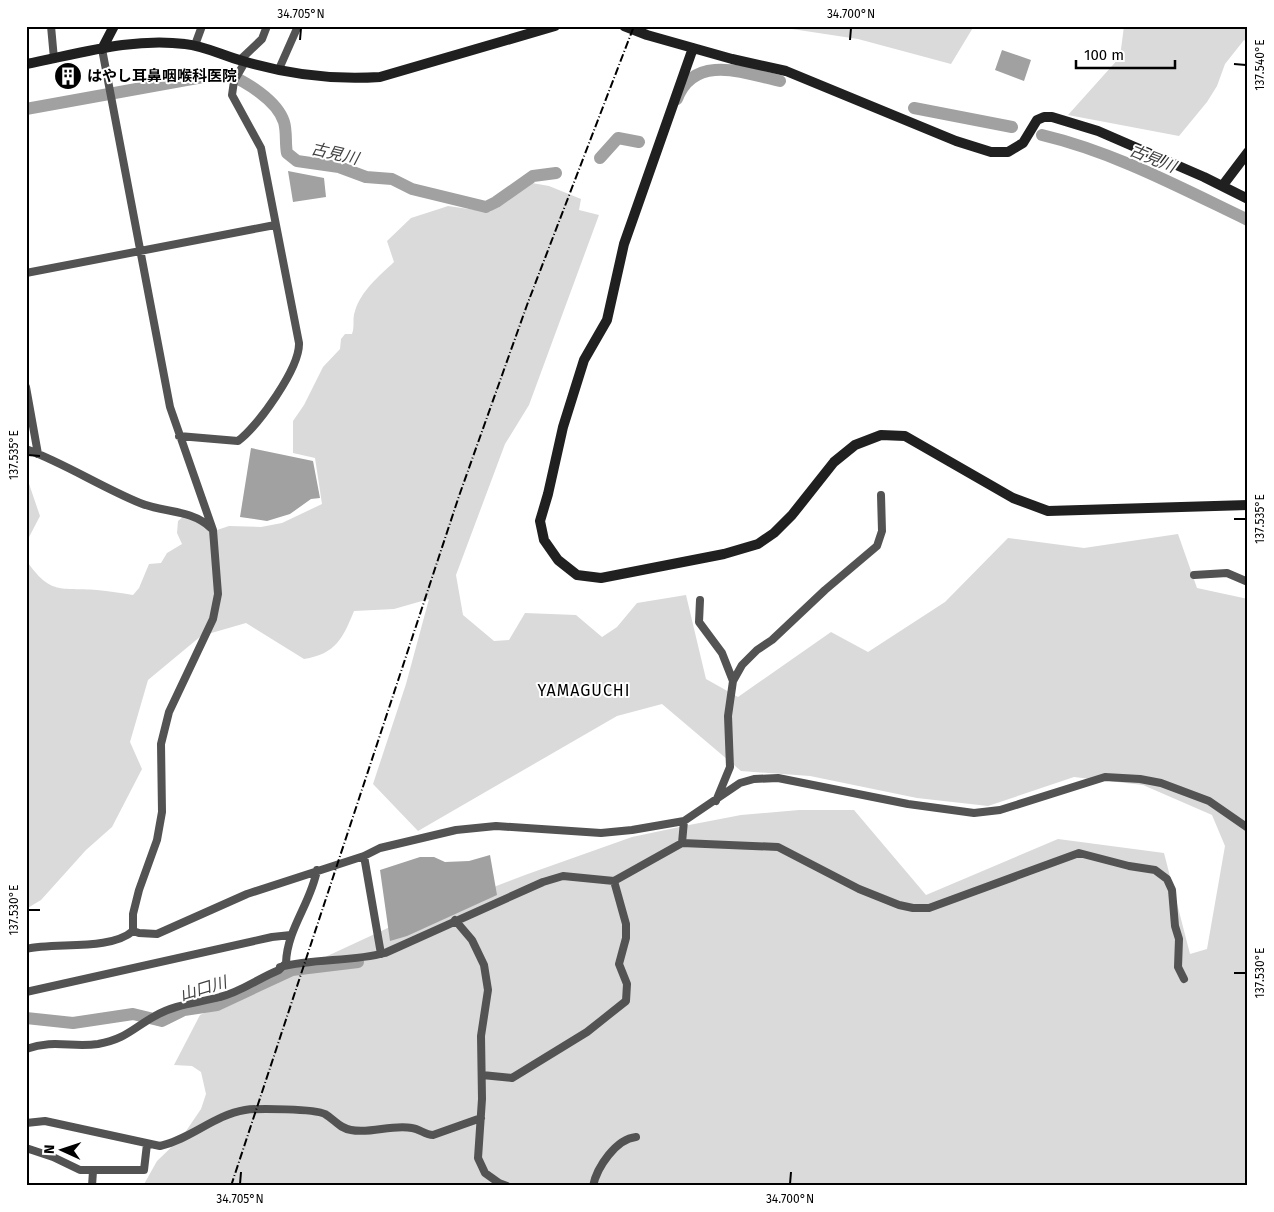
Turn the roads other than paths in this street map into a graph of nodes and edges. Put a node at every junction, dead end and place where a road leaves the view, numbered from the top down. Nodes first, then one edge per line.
1 (52, 26) edge
2 (114, 26) edge
3 (202, 26) edge
4 (267, 26) edge
5 (298, 26) edge
6 (555, 26) edge
7 (624, 26) edge
8 (195, 45) junction
9 (692, 48) junction
10 (102, 49) junction
11 (54, 59) junction
12 (242, 61) junction
13 (26, 64) edge
14 (279, 69) junction
15 (1248, 152) edge
16 (1223, 185) junction
17 (1248, 199) edge
18 (276, 225) junction
19 (140, 251) junction
20 (26, 272) edge
21 (26, 388) edge
22 (179, 436) junction
23 (26, 449) edge
24 (38, 454) junction
25 (881, 495) dead end
26 (1248, 505) edge
27 (213, 530) junction
28 (1194, 575) dead end
29 (1248, 582) edge
30 (700, 600) dead end
31 (732, 681) junction
32 (716, 802) junction
33 (684, 821) junction
34 (1248, 828) edge
35 (682, 843) junction
36 (364, 856) junction
37 (317, 870) junction
38 (614, 881) junction
39 (455, 920) junction
40 (133, 931) junction
41 (291, 935) junction
42 (26, 948) edge
43 (381, 954) junction
44 (280, 967) junction
45 (1184, 979) dead end
46 (26, 992) edge
47 (26, 1049) edge
48 (482, 1075) junction
49 (481, 1118) junction
50 (26, 1124) edge
51 (636, 1137) dead end
52 (147, 1144) junction
53 (26, 1148) edge
54 (93, 1171) junction
55 (92, 1186) edge
56 (507, 1186) edge
57 (593, 1186) edge

1 - 11 street
2 - 10 street
3 - 8 street
4 - 12 street
5 - 14 street
6 - 14 street
7 - 9 street
8 - 10 street
8 - 12 street
9 - 16 street
9 - 26 street
10 - 11 street
10 - 19 street
11 - 13 street
12 - 14 street
12 - 18 street
15 - 16 street
16 - 17 street
18 - 19 street
18 - 22 street
19 - 20 street
19 - 22 street
21 - 24 street
22 - 27 street
23 - 24 street
24 - 27 street
25 - 31 street
27 - 40 street
28 - 29 street
30 - 31 street
31 - 32 street
32 - 33 street
32 - 34 street
33 - 35 street
33 - 36 street
35 - 38 street
35 - 45 street
36 - 37 street
36 - 43 street
37 - 40 street
37 - 41 street
38 - 39 street
38 - 48 street
39 - 43 street
39 - 48 street
40 - 42 street
41 - 44 street
41 - 46 street
43 - 44 street
44 - 47 street
48 - 49 street
49 - 52 street
49 - 56 street
50 - 52 street
51 - 57 street
52 - 54 street
53 - 54 street
54 - 55 street

